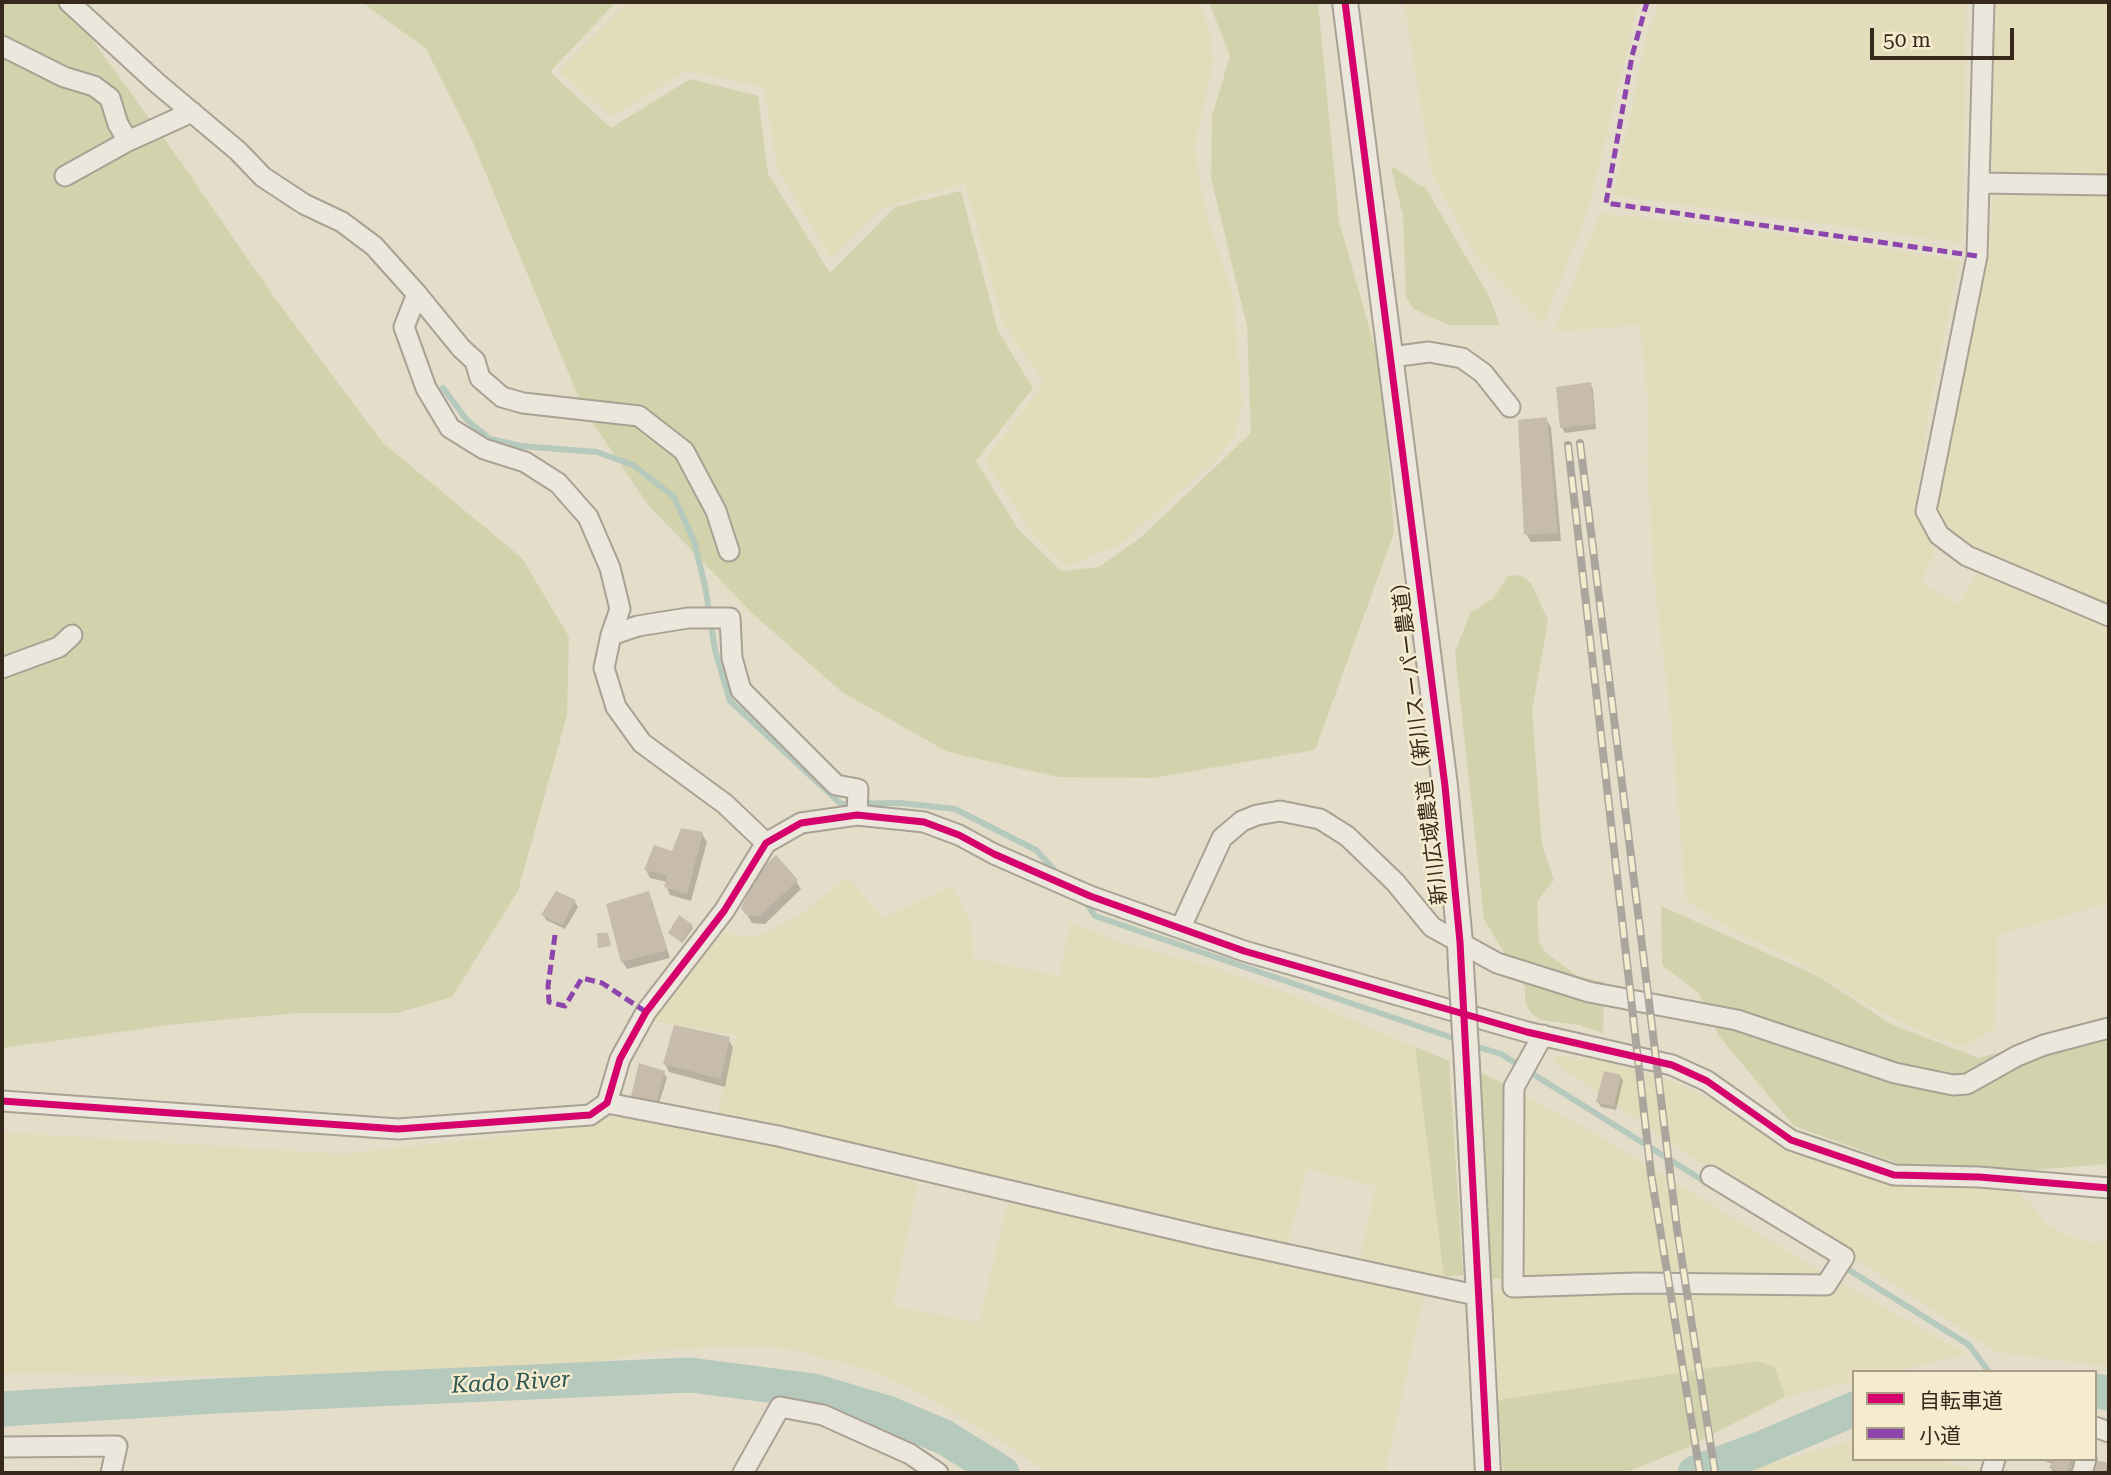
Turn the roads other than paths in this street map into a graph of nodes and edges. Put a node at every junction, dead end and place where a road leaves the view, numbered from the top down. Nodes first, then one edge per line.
1 (69, 2) edge
2 (1345, 2) edge
3 (1984, 2) edge
4 (2, 46) edge
5 (192, 112) junction
6 (128, 141) junction
7 (65, 176) dead end
8 (1979, 183) junction
9 (2109, 185) edge
10 (417, 294) junction
11 (1391, 357) junction
12 (1510, 407) dead end
13 (729, 551) dead end
14 (2109, 616) edge
15 (72, 635) dead end
16 (611, 635) junction
17 (2, 668) edge
18 (857, 814) junction
19 (766, 844) junction
20 (1181, 927) junction
21 (1460, 954) junction
22 (2109, 1028) edge
23 (1543, 1035) junction
24 (2, 1101) edge
25 (607, 1103) junction
26 (1711, 1176) dead end
27 (2109, 1188) edge
28 (1480, 1296) junction
29 (2, 1447) edge
30 (111, 1473) edge
31 (743, 1473) edge
32 (938, 1473) edge
33 (1488, 1473) edge

1 - 5 street
2 - 11 street, 新川広域農道（新川スーパー農道）
3 - 8 street
4 - 6 street
5 - 6 street
5 - 10 street
6 - 7 street
8 - 9 street
8 - 14 street
10 - 13 street
10 - 16 street
11 - 12 street
11 - 21 street, 新川広域農道（新川スーパー農道）
15 - 17 street
16 - 18 street
16 - 19 street
18 - 19 street
18 - 20 street
19 - 25 street
20 - 21 street
20 - 23 street
21 - 22 street
21 - 28 street, 新川広域農道（新川スーパー農道）, bridge
23 - 26 street
23 - 27 street
24 - 25 street
25 - 28 street
28 - 33 street, 新川広域農道（新川スーパー農道）
29 - 30 street
31 - 32 street

